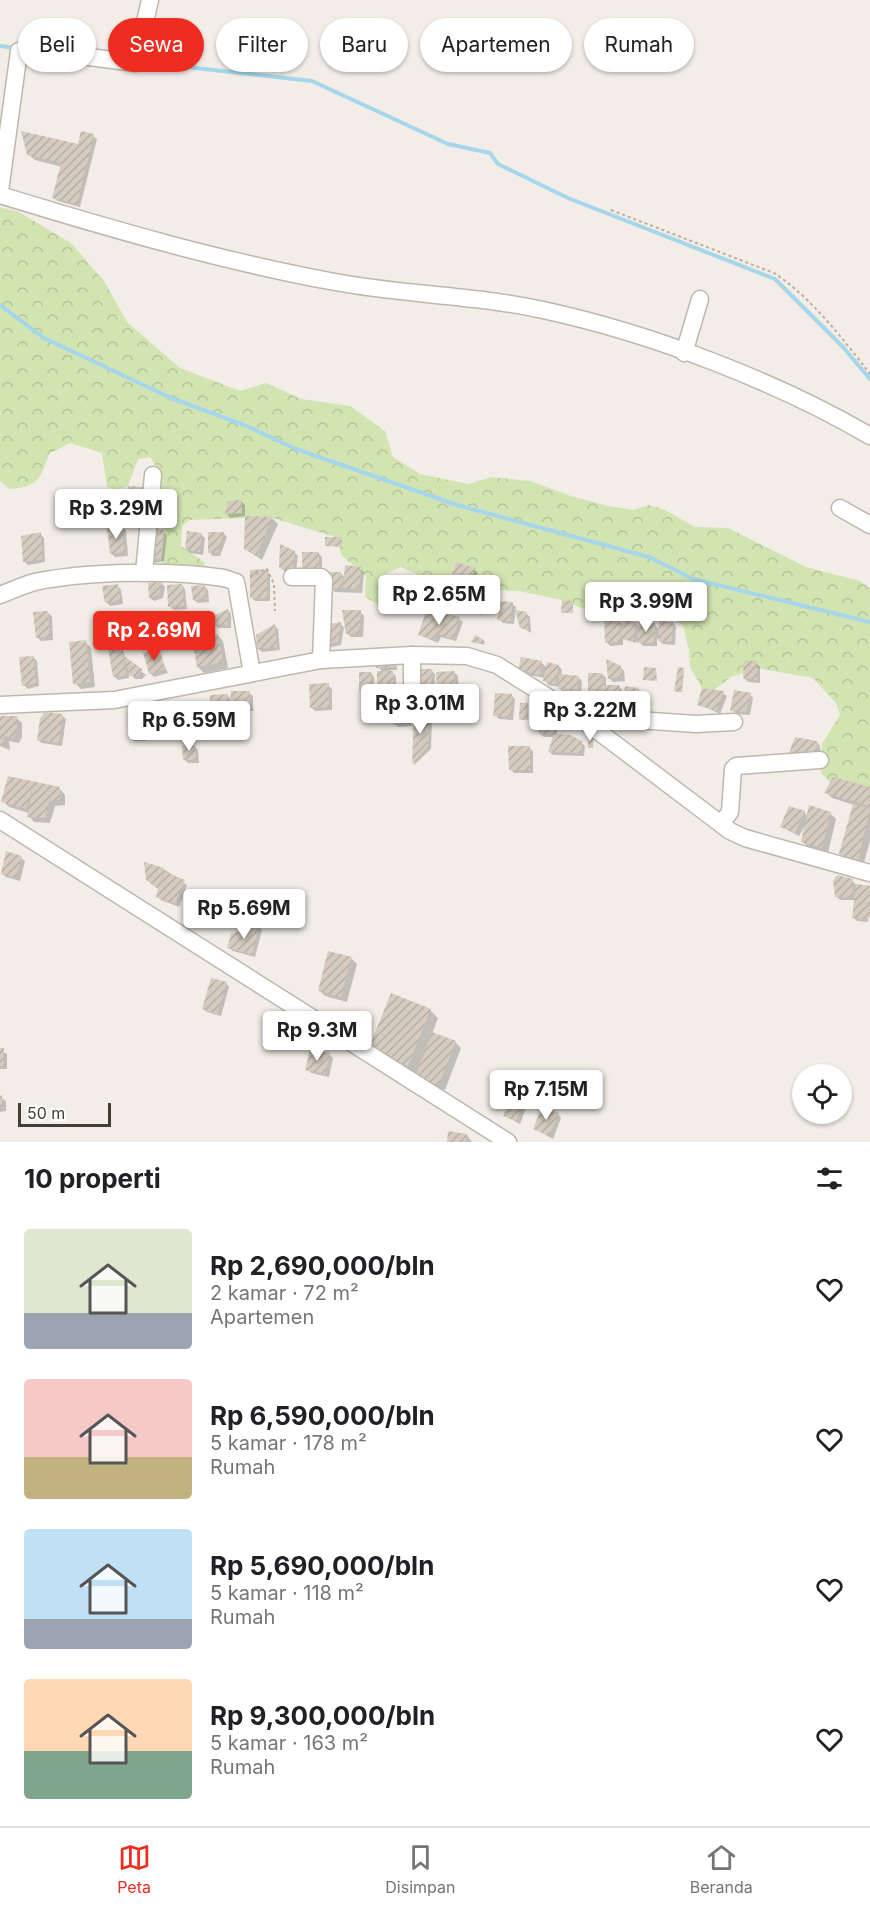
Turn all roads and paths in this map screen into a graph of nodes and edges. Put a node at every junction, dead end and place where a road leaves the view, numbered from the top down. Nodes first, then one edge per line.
1 (150, 0) edge
2 (0, 193) edge
3 (610, 210) dead end
4 (700, 299) dead end
5 (684, 353) junction
6 (870, 374) edge
7 (870, 436) edge
8 (153, 476) dead end
9 (840, 508) dead end
10 (870, 525) edge
11 (144, 573) junction
12 (292, 577) dead end
13 (236, 582) junction
14 (0, 595) edge
15 (275, 610) dead end
16 (412, 655) junction
17 (321, 660) junction
18 (252, 673) junction
19 (412, 702) dead end
20 (0, 705) edge
21 (578, 716) junction
22 (734, 722) dead end
23 (820, 760) dead end
24 (0, 820) edge
25 (721, 824) junction
26 (870, 873) edge
27 (508, 1142) edge

1 - 2 street
2 - 5 street
3 - 6 path
4 - 5 street
5 - 7 street
8 - 11 street
9 - 10 street
11 - 13 street
11 - 14 street
12 - 17 street
13 - 15 path
13 - 18 street
16 - 17 street
16 - 19 street
16 - 21 street
17 - 18 street
18 - 20 street
21 - 22 street
21 - 25 street
23 - 25 street
24 - 27 street
25 - 26 street

